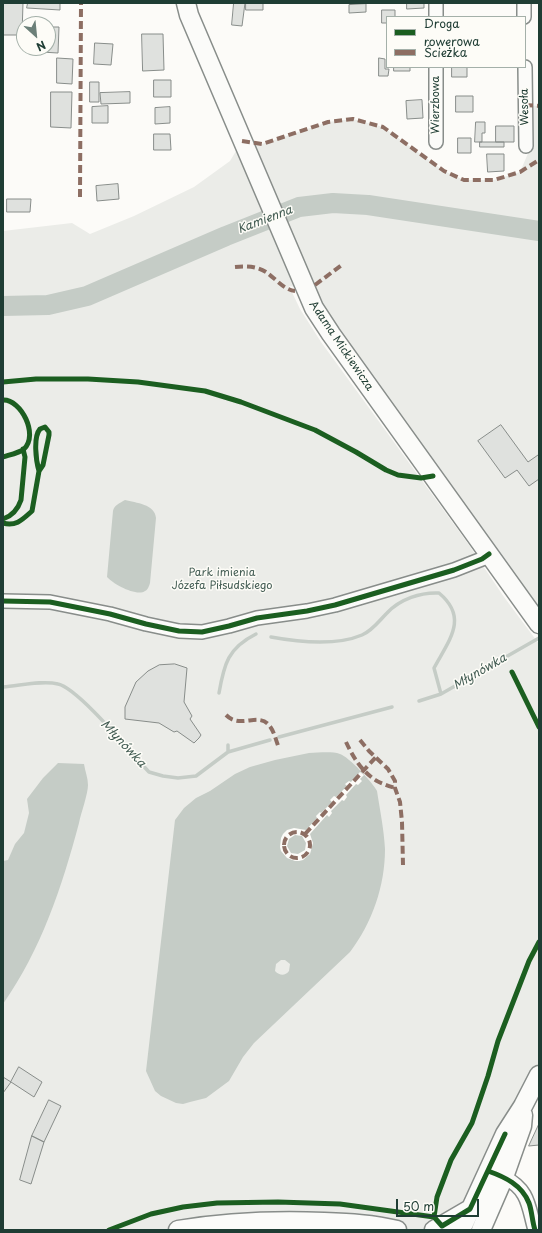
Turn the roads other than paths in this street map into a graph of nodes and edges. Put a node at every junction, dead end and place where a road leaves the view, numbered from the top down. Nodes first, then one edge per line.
1 (436, 3) edge
2 (524, 3) edge
3 (184, 7) edge
4 (436, 16) edge
5 (524, 16) edge
6 (436, 68) edge
7 (525, 68) edge
8 (436, 142) dead end
9 (526, 146) dead end
10 (489, 554) junction
11 (3, 601) edge
12 (539, 624) edge
13 (539, 1075) edge
14 (496, 1174) junction
15 (470, 1209) junction
16 (485, 1227) edge
17 (178, 1230) edge
18 (398, 1230) edge
19 (434, 1230) edge
20 (461, 1230) edge
21 (535, 1230) edge

1 - 4 street
2 - 5 street
3 - 10 street, Adama Mickiewicza
6 - 8 street, Wierzbowa
7 - 9 street, Wesoła
10 - 11 street
10 - 12 street, Adama Mickiewicza
13 - 14 street
14 - 15 street
14 - 16 street
14 - 21 street
15 - 19 street
15 - 20 street
17 - 18 street

